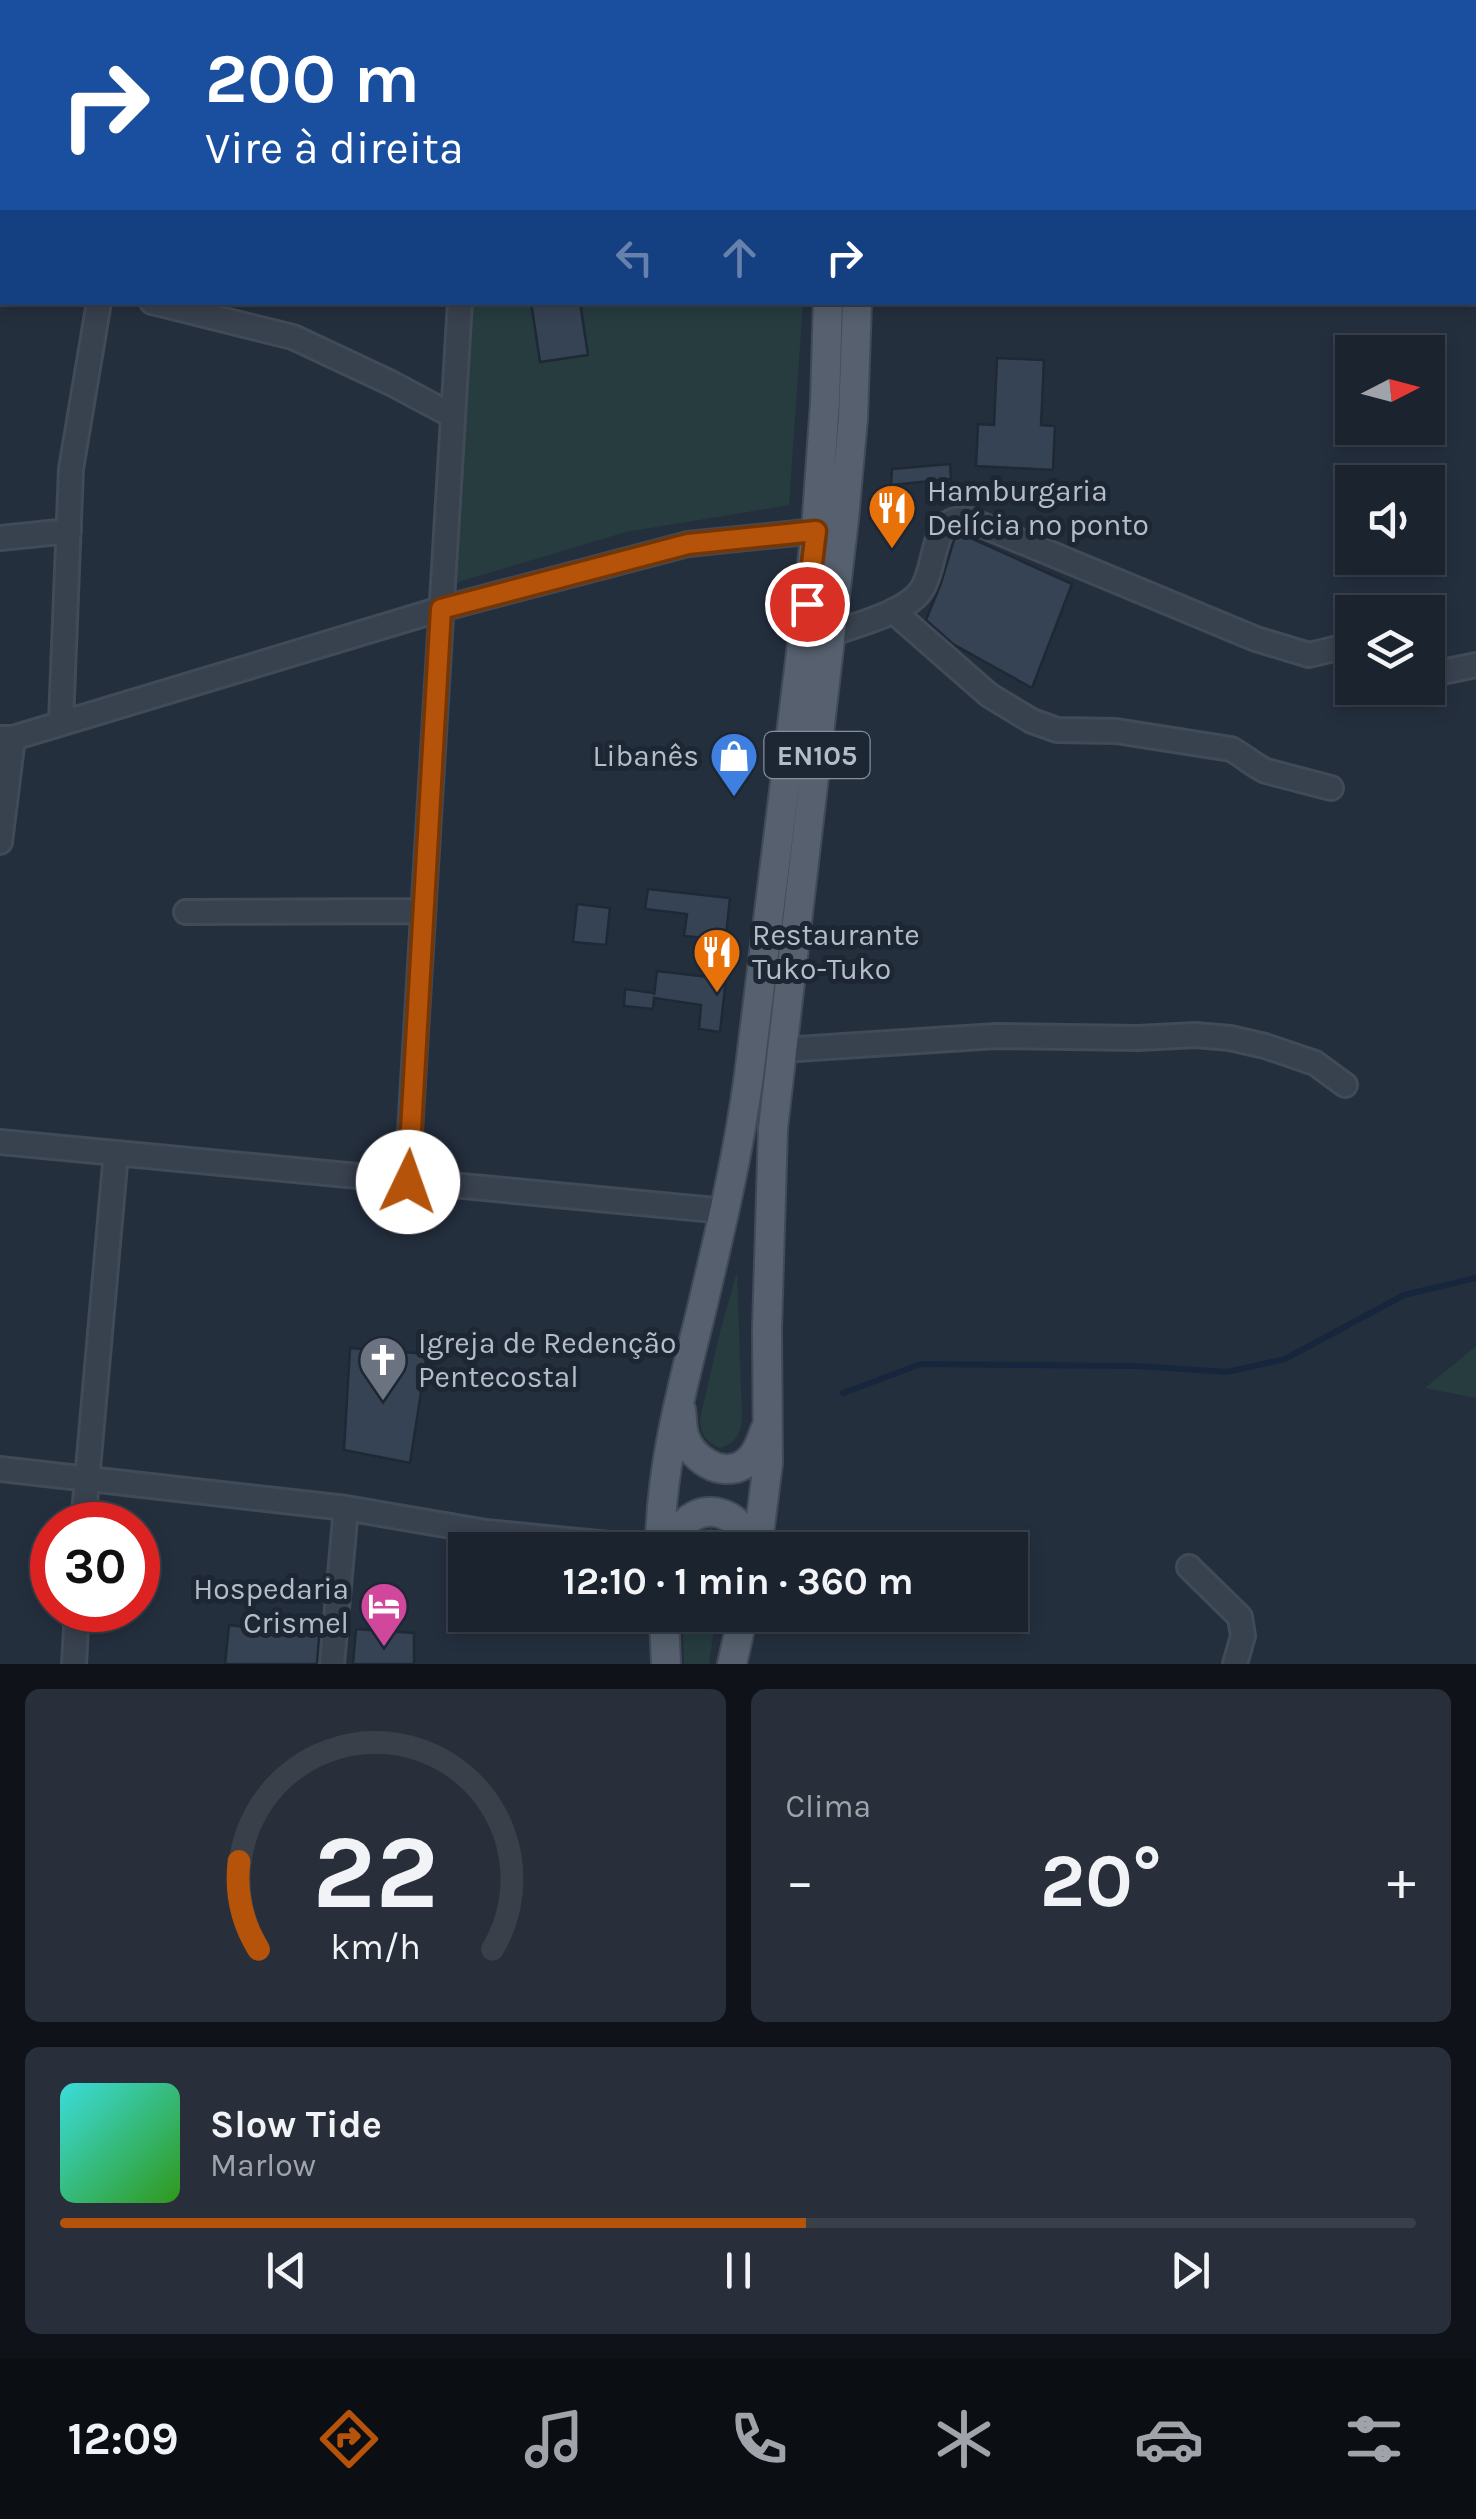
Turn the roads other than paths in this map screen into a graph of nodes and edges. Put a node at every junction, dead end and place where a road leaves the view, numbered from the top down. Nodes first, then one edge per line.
1 (98, 305) edge
2 (164, 305) edge
3 (460, 305) edge
4 (828, 305) edge
5 (857, 305) edge
6 (453, 416) junction
7 (69, 530) junction
8 (816, 531) junction
9 (0, 538) edge
10 (441, 609) junction
11 (893, 611) junction
12 (831, 634) junction
13 (1335, 649) edge
14 (1476, 665) edge
15 (1445, 671) edge
16 (61, 722) junction
17 (7, 738) edge
18 (1331, 788) dead end
19 (0, 842) edge
20 (423, 911) junction
21 (186, 912) dead end
22 (782, 1050) junction
23 (1345, 1086) dead end
24 (0, 1142) edge
25 (116, 1154) junction
26 (408, 1182) junction
27 (725, 1210) junction
28 (680, 1399) junction
29 (768, 1422) junction
30 (0, 1469) edge
31 (86, 1478) junction
32 (84, 1502) edge
33 (346, 1508) junction
34 (486, 1532) edge
35 (661, 1532) edge
36 (678, 1532) edge
37 (743, 1532) edge
38 (760, 1532) edge
39 (1189, 1567) dead end
40 (76, 1632) edge
41 (665, 1632) edge
42 (740, 1632) edge
43 (74, 1664) edge
44 (332, 1664) edge
45 (666, 1664) edge
46 (732, 1664) edge
47 (1235, 1664) edge

1 - 7 street
2 - 6 street
3 - 6 street
4 - 8 main road, EN105
5 - 12 main road, EN105
6 - 10 street
7 - 9 street
7 - 16 street
8 - 10 street
8 - 27 main road, EN105
10 - 16 street
10 - 20 street
11 - 12 street
11 - 13 street
11 - 18 street
12 - 22 main road, EN105
14 - 15 street
16 - 17 street
17 - 19 street
20 - 21 street
20 - 26 street
22 - 23 street
22 - 29 main road, EN105
24 - 25 street
25 - 26 street
25 - 31 street
26 - 27 street
27 - 28 main road, EN105
28 - 29 main road
28 - 35 main road, EN105
29 - 38 main road, EN105
30 - 31 street
31 - 32 street
31 - 33 street
33 - 34 street
33 - 44 street
36 - 37 main road
39 - 47 street
40 - 43 street
41 - 45 main road
42 - 46 main road

